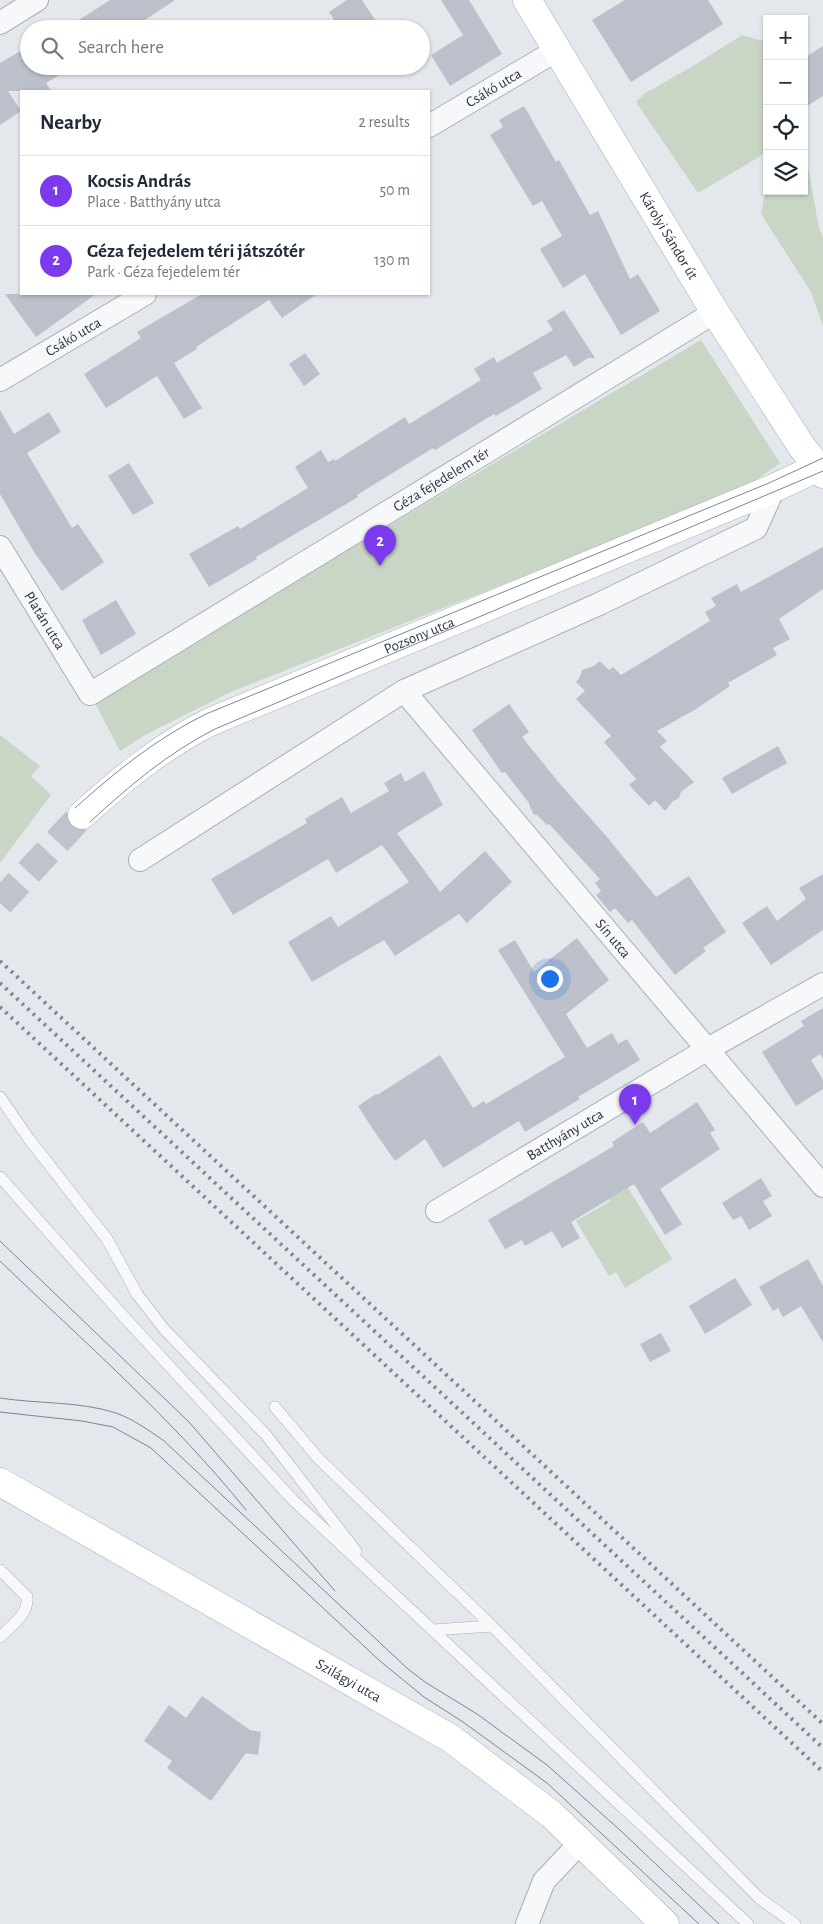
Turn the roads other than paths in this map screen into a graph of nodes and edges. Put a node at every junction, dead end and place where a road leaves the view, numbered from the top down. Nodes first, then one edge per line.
1 (37, 0) edge
2 (527, 0) edge
3 (0, 23) edge
4 (557, 50) junction
5 (430, 125) edge
6 (143, 295) edge
7 (716, 312) junction
8 (0, 380) edge
9 (821, 469) edge
10 (774, 488) junction
11 (0, 547) edge
12 (404, 691) junction
13 (90, 694) joint
14 (82, 814) tunnel mouth
15 (140, 860) dead end
16 (823, 984) edge
17 (708, 1049) junction
18 (0, 1097) edge
19 (0, 1177) edge
20 (823, 1186) edge
21 (437, 1211) dead end
22 (275, 1407) dead end
23 (0, 1482) edge
24 (0, 1570) edge
25 (377, 1578) junction
26 (492, 1626) junction
27 (433, 1630) junction
28 (0, 1637) edge
29 (580, 1843) junction
30 (527, 1924) edge
31 (665, 1924) edge
32 (748, 1924) edge
33 (795, 1924) edge

1 - 3 street
2 - 4 street, Károlyi Sándor út
4 - 5 street, Csákó utca
4 - 7 street, Károlyi Sándor út
6 - 8 street, Csákó utca
7 - 9 street, Károlyi Sándor út
7 - 13 street, Géza fejedelem tér
9 - 10 street, Pozsony utca
10 - 12 street
10 - 14 street, Pozsony utca
11 - 13 street, Platán utca
12 - 15 street
12 - 17 street, Sín utca
16 - 17 street, Batthyány utca
17 - 20 street, Sín utca
17 - 21 street, Batthyány utca
18 - 25 lane
19 - 25 lane
22 - 26 lane
23 - 29 street, Szilágyi utca
24 - 28 lane
25 - 27 lane
26 - 27 lane
26 - 33 lane
27 - 32 lane
29 - 30 street
29 - 31 street, Szilágyi utca

